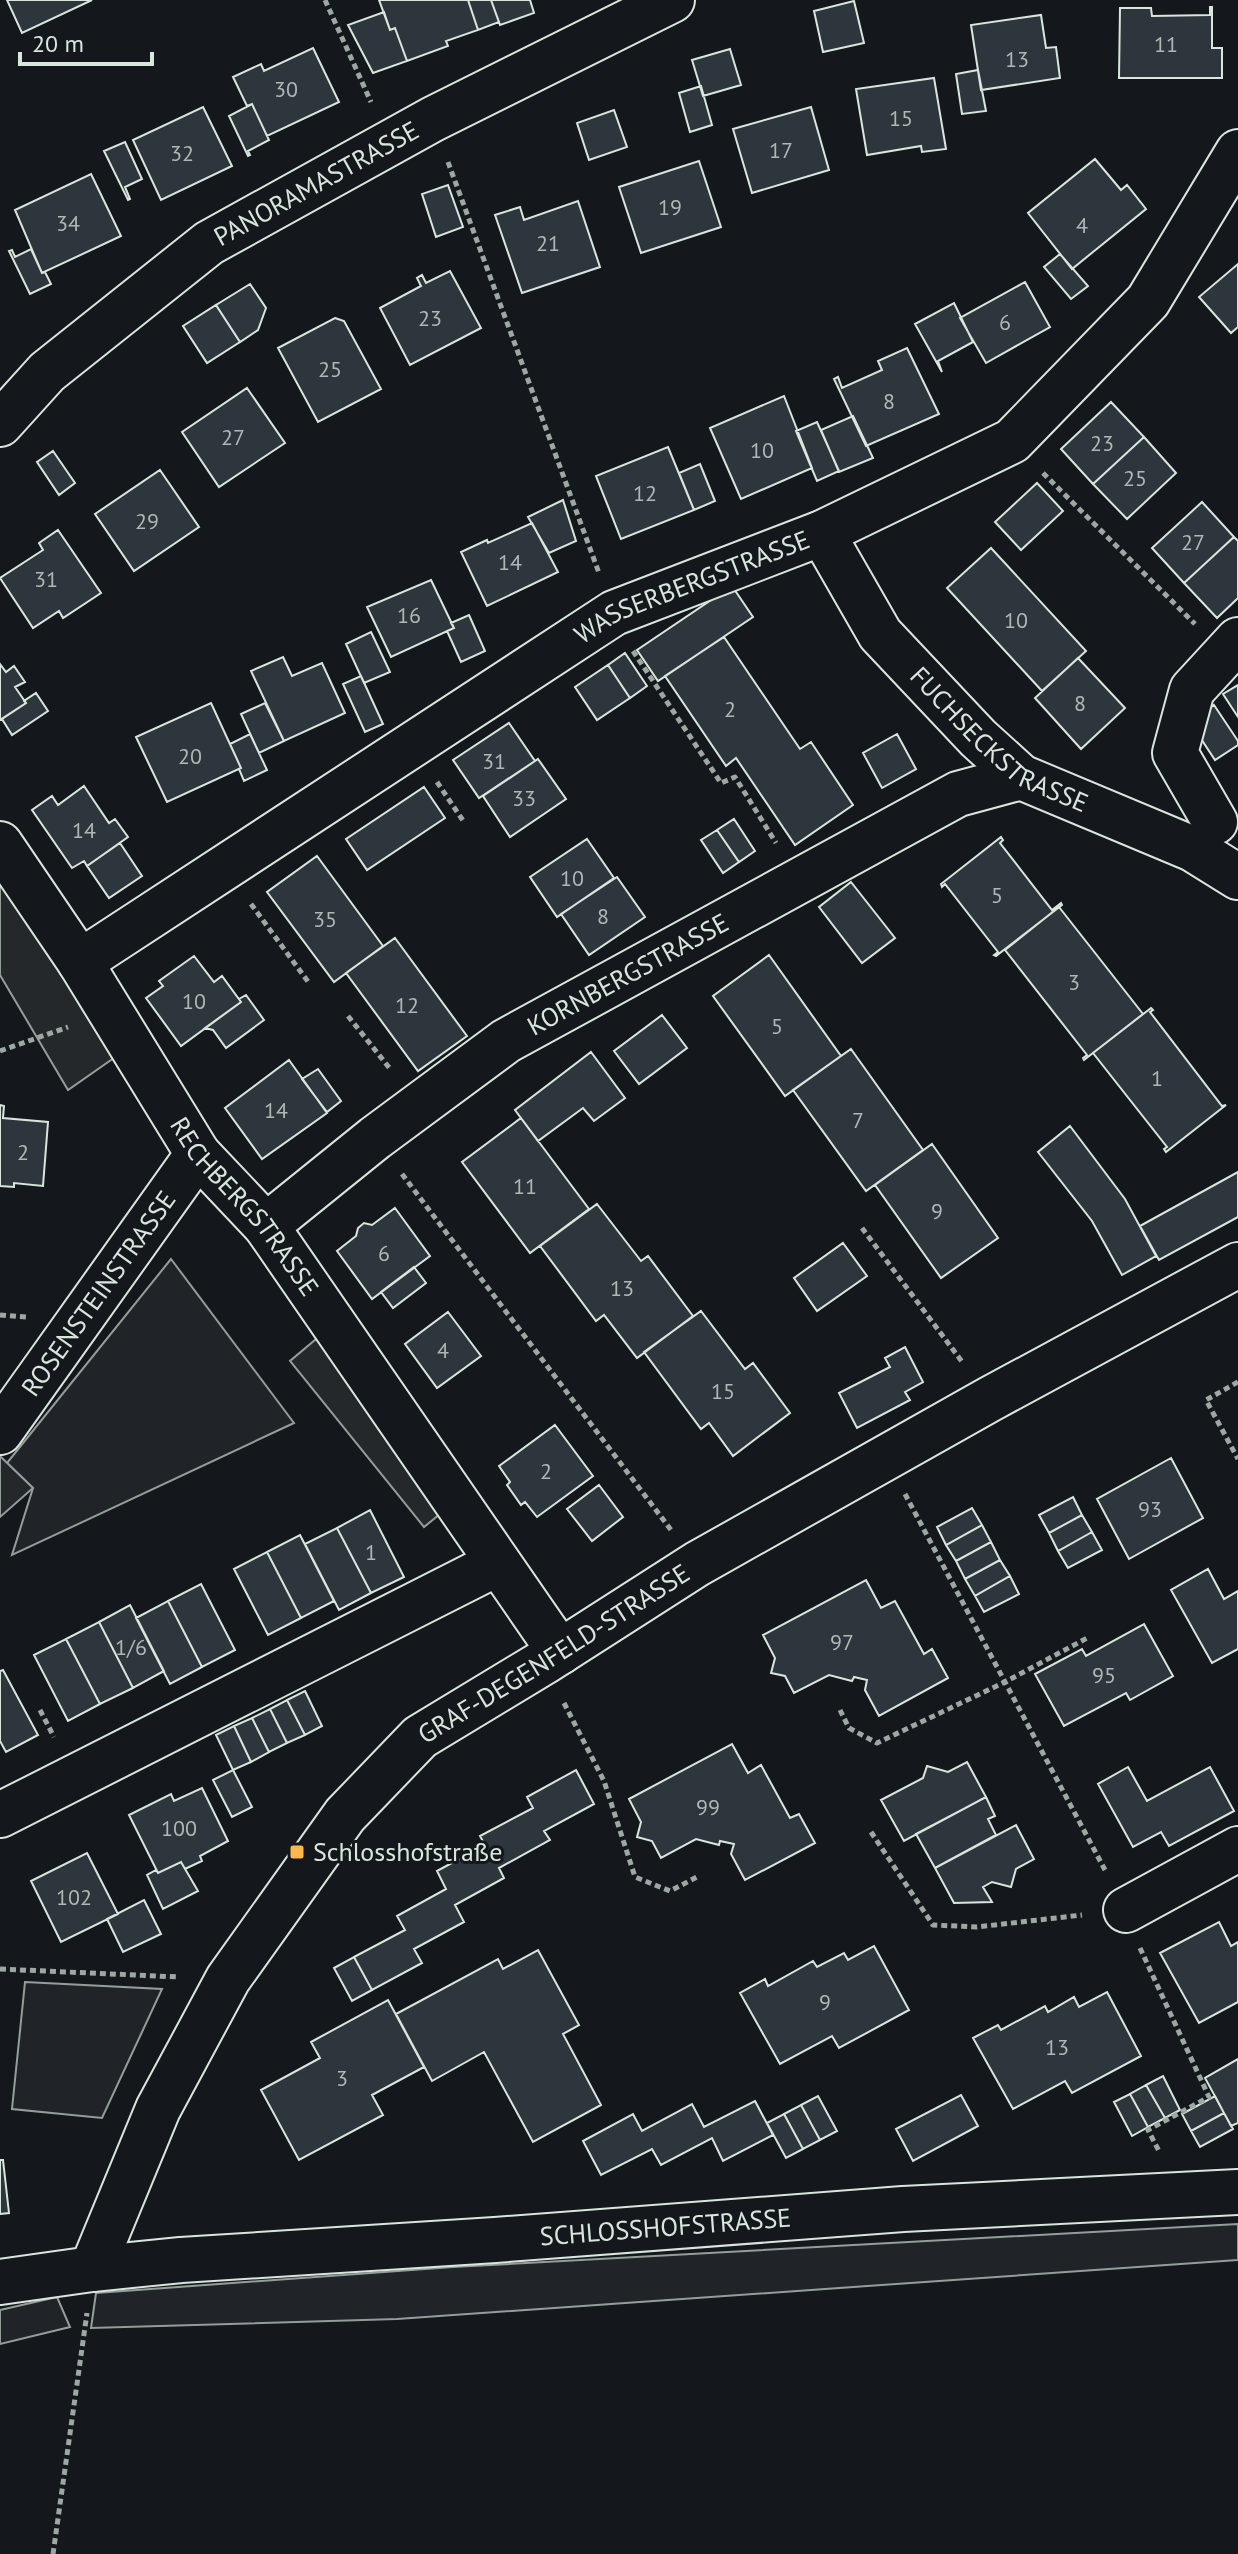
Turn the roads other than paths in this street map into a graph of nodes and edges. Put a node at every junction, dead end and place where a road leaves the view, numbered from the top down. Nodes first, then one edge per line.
1 (672, 0) edge
2 (1238, 152) edge
3 (0, 424) edge
4 (822, 533) junction
5 (1231, 647) edge
6 (1021, 777) junction
7 (1216, 827) edge
8 (0, 844) edge
9 (1238, 877) edge
10 (80, 962) junction
11 (198, 1154) junction
12 (266, 1226) junction
13 (1238, 1265) edge
14 (0, 1432) edge
15 (498, 1563) junction
16 (552, 1657) junction
17 (0, 1815) edge
18 (1238, 1849) edge
19 (1126, 1910) road end
20 (1238, 2192) edge
21 (92, 2269) junction
22 (0, 2282) edge

1 - 3 street, PANORAMASTRASSE
2 - 4 street, WASSERBERGSTRASSE
4 - 6 street, FUCHSECKSTRASSE
4 - 10 street, WASSERBERGSTRASSE
5 - 7 street
6 - 7 street, FUCHSECKSTRASSE
6 - 12 street, KORNBERGSTRASSE
7 - 9 street, FUCHSECKSTRASSE
8 - 10 street, RECHBERGSTRASSE
10 - 11 street, RECHBERGSTRASSE
11 - 12 street, RECHBERGSTRASSE
11 - 14 street, ROSENSTEINSTRASSE
12 - 15 street, RECHBERGSTRASSE
13 - 16 street, GRAF-DEGENFELD-STRASSE
15 - 16 street, RECHBERGSTRASSE
15 - 17 street
16 - 21 street, GRAF-DEGENFELD-STRASSE
18 - 19 street
20 - 21 street, SCHLOSSHOFSTRASSE
21 - 22 street, SCHLOSSHOFSTRASSE

